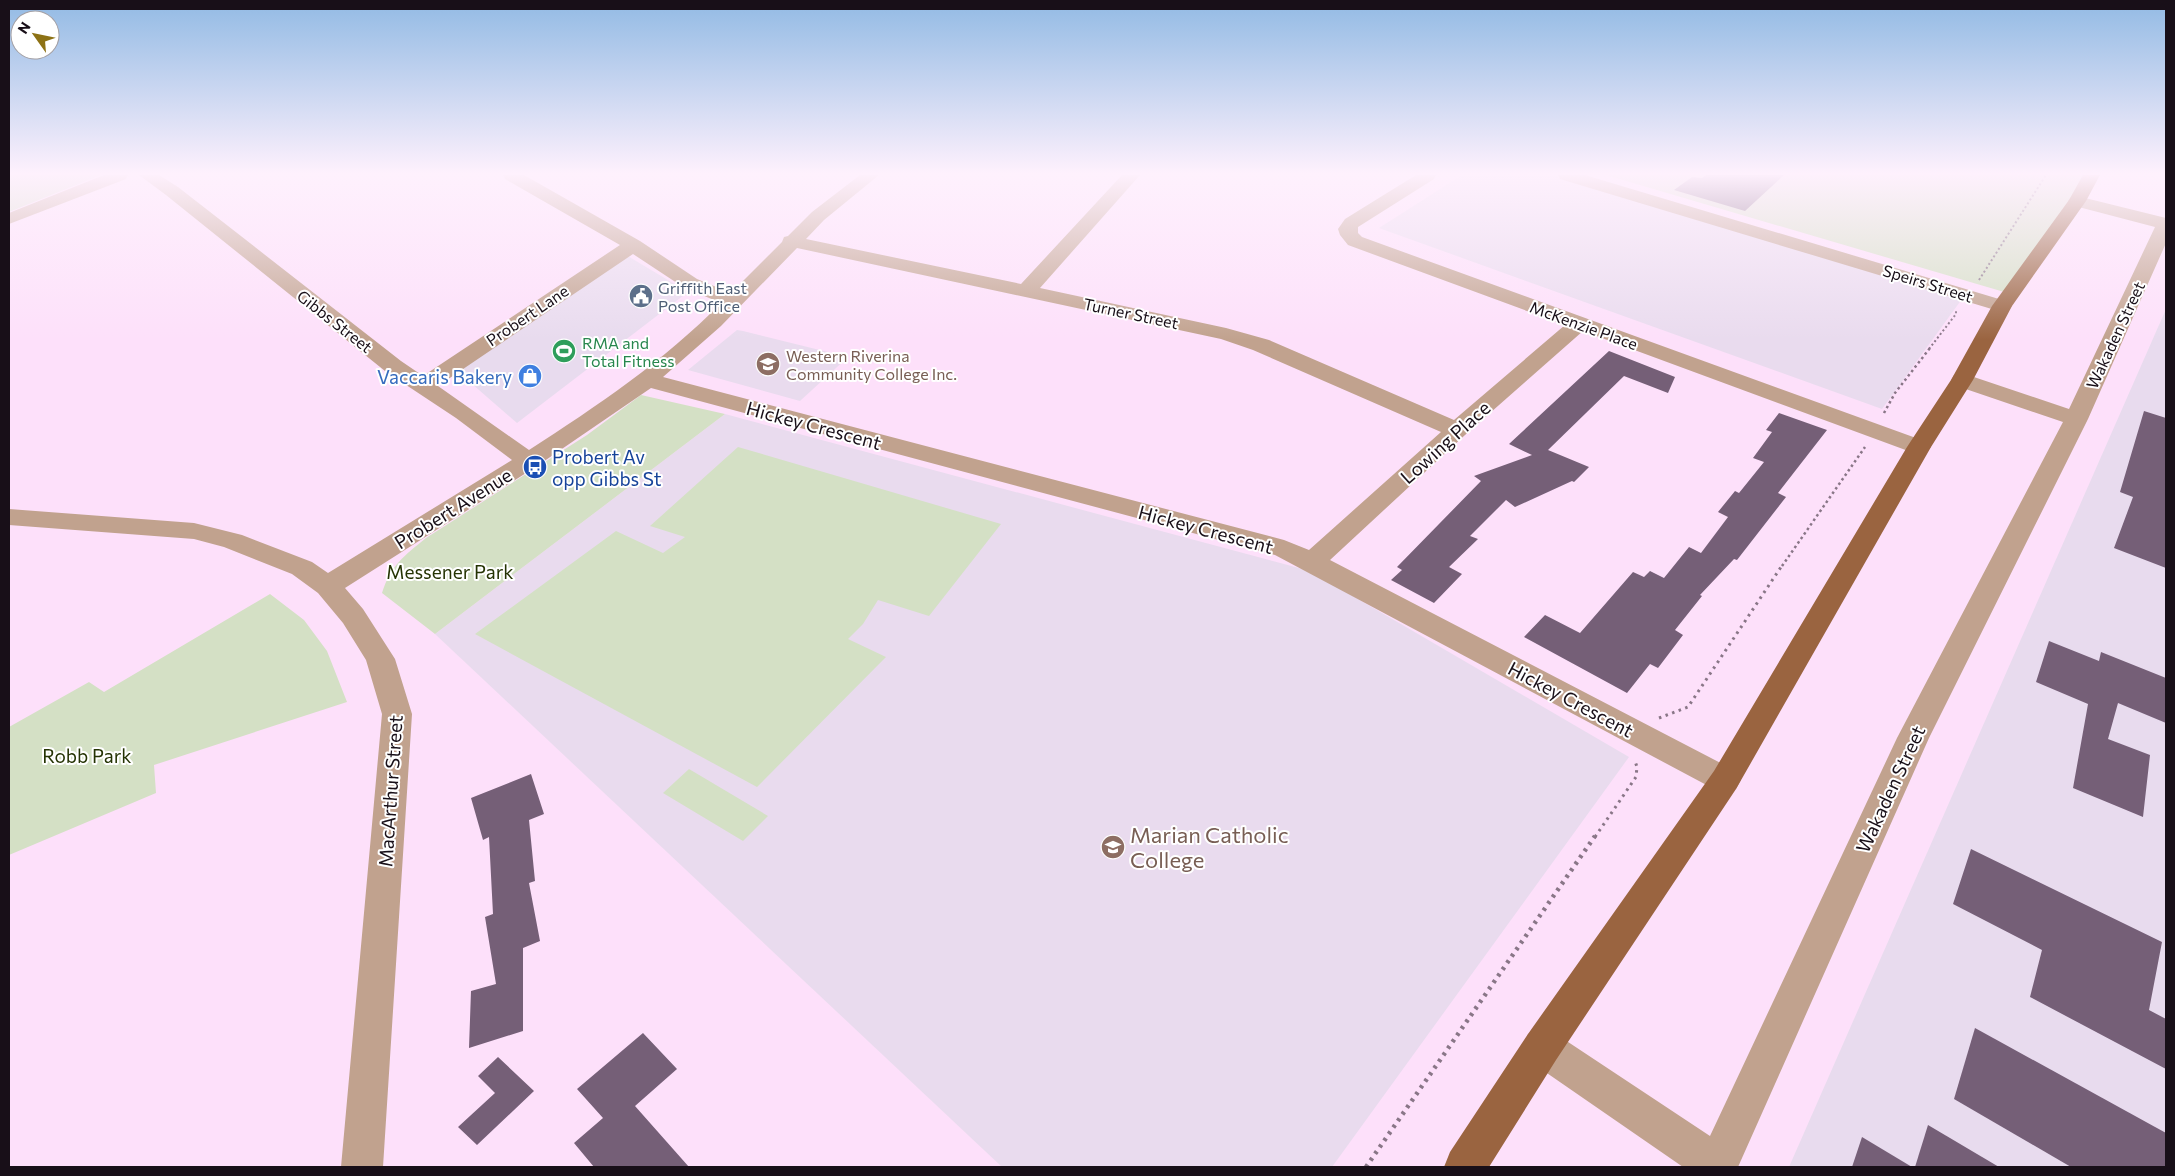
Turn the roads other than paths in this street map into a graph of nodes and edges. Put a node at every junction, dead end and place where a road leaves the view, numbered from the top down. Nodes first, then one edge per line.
1 (220, 230) edge
2 (607, 230) edge
3 (804, 230) edge
4 (1081, 230) edge
5 (1347, 230) edge
6 (1766, 230) edge
7 (2056, 230) edge
8 (2163, 230) edge
9 (792, 242) junction
10 (633, 245) junction
11 (1026, 290) junction
12 (733, 301) junction
13 (2002, 306) junction
14 (1580, 323) junction
15 (647, 380) junction
16 (1962, 380) junction
17 (422, 386) junction
18 (2076, 419) junction
19 (1457, 430) junction
20 (1919, 447) junction
21 (528, 461) junction
22 (9, 517) edge
23 (1312, 562) junction
24 (328, 586) junction
25 (1725, 780) junction
26 (1542, 1047) junction
27 (1717, 1166) edge
28 (362, 1167) edge
29 (1466, 1167) edge

1 - 17 street, Gibbs Street
2 - 10 street
3 - 9 street, Probert Avenue
4 - 11 street
5 - 14 street, McKenzie Place
6 - 13 street, Speirs Street
7 - 13 main road
8 - 18 street, Wakaden Street
9 - 11 street, Turner Street
9 - 12 street, Probert Avenue
10 - 12 street
10 - 17 street, Probert Lane
11 - 19 street, Turner Street
12 - 15 street, Probert Avenue
13 - 16 main road
14 - 19 street, Lowing Place
14 - 20 street, McKenzie Place
15 - 21 street, Probert Avenue
15 - 23 street, Hickey Crescent
16 - 18 street
16 - 20 main road
17 - 21 street, Gibbs Street
18 - 27 street, Wakaden Street
19 - 23 street, Lowing Place
20 - 25 main road
21 - 24 street, Probert Avenue
22 - 24 street, MacArthur Street
23 - 25 street, Hickey Crescent
24 - 28 street, MacArthur Street
25 - 26 main road
26 - 27 street, Wakaden Street
26 - 29 main road

